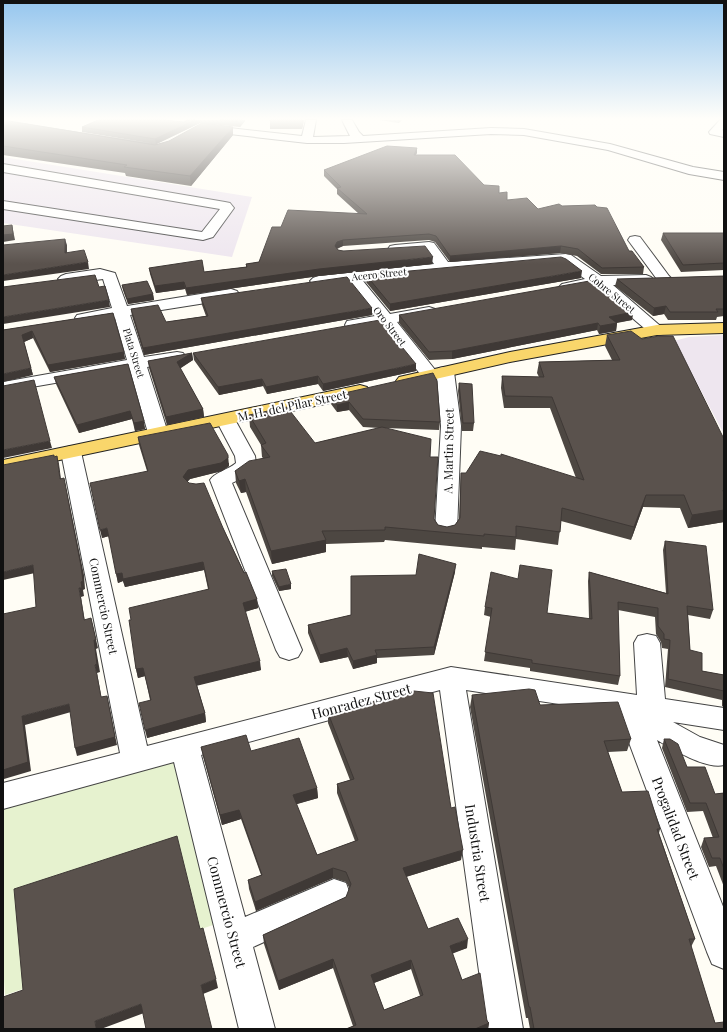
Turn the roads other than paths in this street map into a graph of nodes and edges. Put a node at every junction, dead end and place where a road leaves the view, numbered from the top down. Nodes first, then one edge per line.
1 (3, 168) edge
2 (682, 168) edge
3 (724, 176) edge
4 (3, 205) edge
5 (635, 240) dead end
6 (381, 250) edge
7 (566, 258) joint
8 (444, 267) junction
9 (352, 277) junction
10 (55, 280) edge
11 (598, 281) junction
12 (306, 283) edge
13 (552, 290) edge
14 (244, 292) edge
15 (446, 309) edge
16 (122, 312) junction
17 (385, 320) junction
18 (66, 321) edge
19 (338, 328) edge
20 (724, 328) edge
21 (657, 330) junction
22 (191, 354) edge
23 (137, 364) junction
24 (437, 374) junction
25 (3, 387) edge
26 (226, 420) junction
27 (158, 433) junction
28 (71, 452) junction
29 (3, 466) edge
30 (446, 531) edge
31 (648, 643) dead end
32 (289, 650) dead end
33 (451, 677) junction
34 (637, 708) junction
35 (724, 719) edge
36 (185, 748) junction
37 (717, 755) dead end
38 (136, 761) junction
39 (3, 796) edge
40 (334, 894) dead end
41 (234, 939) junction
42 (724, 952) edge
43 (257, 1029) edge
44 (505, 1029) edge

1 - 4 street
2 - 3 street
5 - 11 street
6 - 8 street
7 - 8 street, Acero Street
7 - 11 street, Cobre Street
8 - 9 street, Acero Street
9 - 12 street, Acero Street
9 - 17 street, Oro Street
10 - 16 street, Plata Street
11 - 13 street
11 - 21 street, Cobre Street
14 - 16 street
15 - 17 street
16 - 18 street
16 - 23 street, Plata Street
17 - 19 street
17 - 24 street, Oro Street
20 - 21 main road, M. H. del Pilar Street
21 - 24 main road, M. H. del Pilar Street
22 - 23 street
23 - 25 street
23 - 27 street, Plata Street
24 - 26 main road, M. H. del Pilar Street
24 - 30 street, A. Martin Street
26 - 27 main road, M. H. del Pilar Street
26 - 32 street
27 - 28 main road, M. H. del Pilar Street
28 - 29 main road, M. H. del Pilar Street
28 - 38 street, Commercio Street
31 - 34 street, Progalidad Street
33 - 34 street, Honradez Street
33 - 36 street, Honradez Street
33 - 44 street, Industria Street
34 - 35 street, Honradez Street
34 - 37 street
34 - 42 street, Progalidad Street
36 - 38 street, Honradez Street
36 - 41 street, Commercio Street
38 - 39 street, Honradez Street
40 - 41 street
41 - 43 street, Commercio Street

